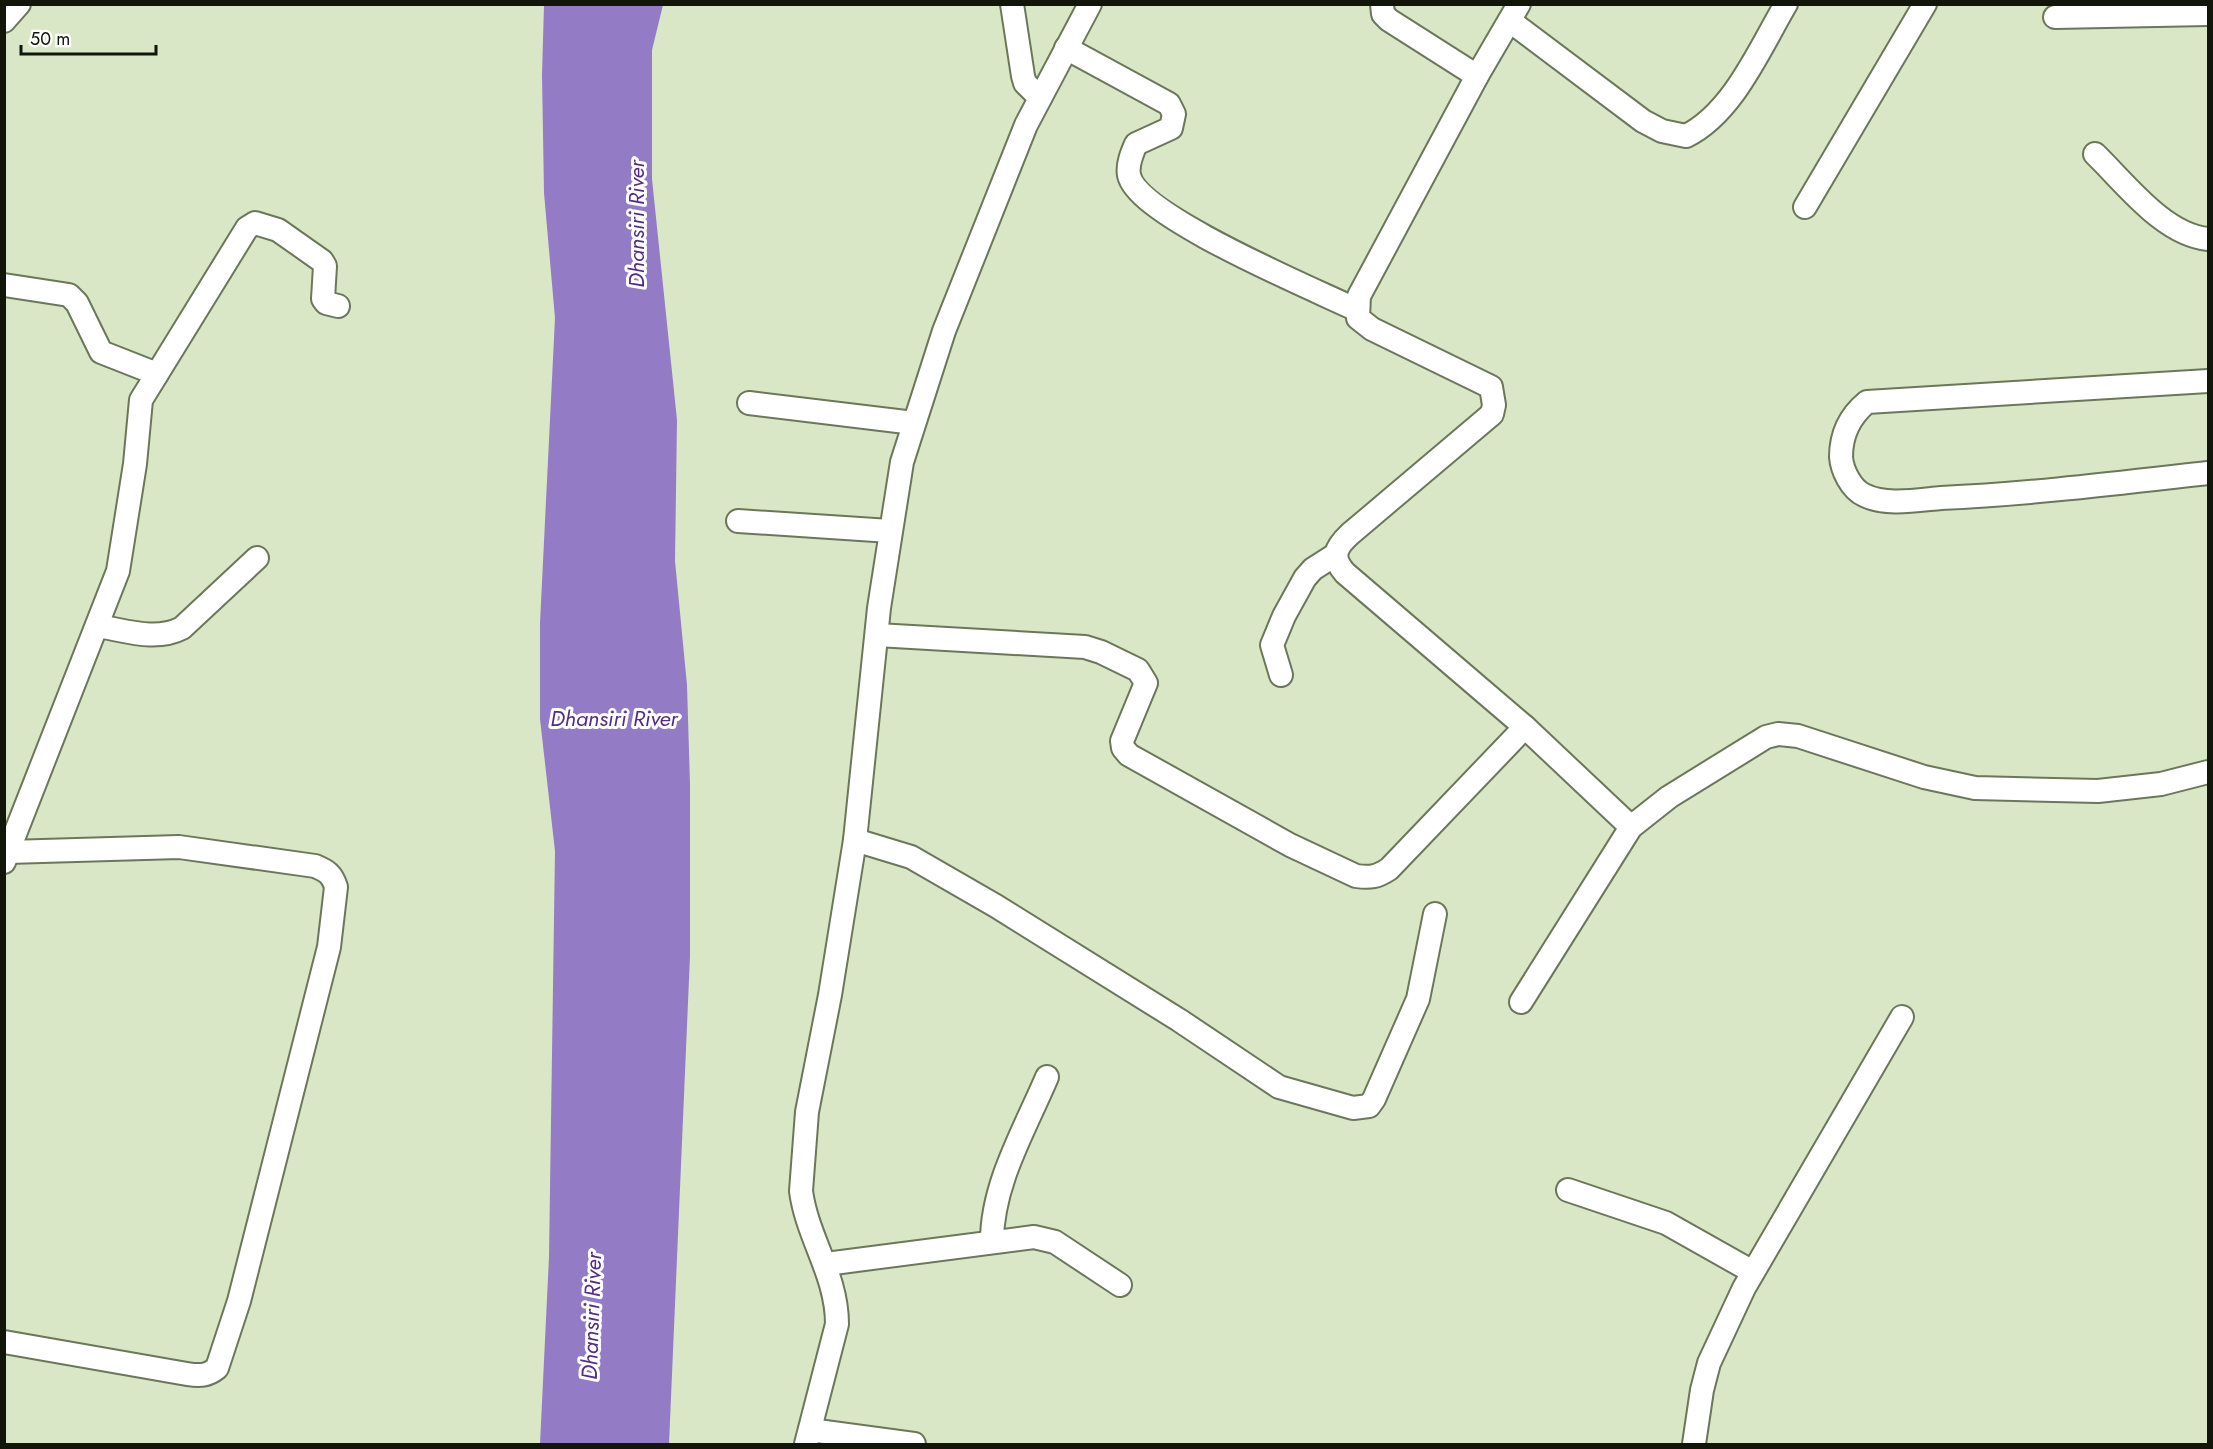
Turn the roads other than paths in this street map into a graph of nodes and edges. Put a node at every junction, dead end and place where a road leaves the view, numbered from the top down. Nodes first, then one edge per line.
1 (19, 4) edge
2 (1012, 4) edge
3 (1090, 4) edge
4 (1382, 4) edge
5 (1786, 4) edge
6 (1925, 4) edge
7 (1515, 13) edge
8 (2208, 14) edge
9 (2055, 16) dead end
10 (4, 21) edge
11 (1066, 48) junction
12 (1477, 76) junction
13 (1040, 98) junction
14 (2095, 154) dead end
15 (1804, 207) dead end
16 (2208, 239) edge
17 (4, 285) edge
18 (338, 306) dead end
19 (1357, 310) junction
20 (157, 374) junction
21 (2208, 381) edge
22 (749, 403) dead end
23 (914, 423) junction
24 (2208, 473) edge
25 (738, 521) dead end
26 (890, 531) junction
27 (1335, 555) junction
28 (257, 558) dead end
29 (96, 626) junction
30 (877, 635) junction
31 (1281, 675) dead end
32 (1525, 727) junction
33 (2208, 772) edge
34 (1631, 827) junction
35 (855, 840) junction
36 (6, 857) edge
37 (1435, 914) dead end
38 (1521, 1002) dead end
39 (1902, 1017) dead end
40 (1047, 1077) dead end
41 (1568, 1190) dead end
42 (992, 1241) junction
43 (826, 1264) junction
44 (1754, 1272) junction
45 (1120, 1285) dead end
46 (4, 1342) edge
47 (808, 1437) edge
48 (914, 1444) edge
49 (1694, 1444) edge

1 - 10 street
2 - 13 street
3 - 11 street
4 - 12 street
5 - 7 street
6 - 15 street
7 - 12 street
8 - 9 street
11 - 13 street
11 - 19 street
12 - 19 street
13 - 23 street
14 - 16 street
17 - 20 street
18 - 20 street
19 - 27 street
20 - 29 street
21 - 24 street
22 - 23 street
23 - 26 street
25 - 26 street
26 - 30 street
27 - 31 street
27 - 32 street
28 - 29 street
29 - 36 street
30 - 32 street
30 - 35 street
32 - 34 street
33 - 34 street
34 - 38 street
35 - 37 street
35 - 43 street
36 - 46 street
39 - 44 street
40 - 42 street
41 - 44 street
42 - 43 street
42 - 45 street
43 - 47 street
44 - 49 street
47 - 48 street

